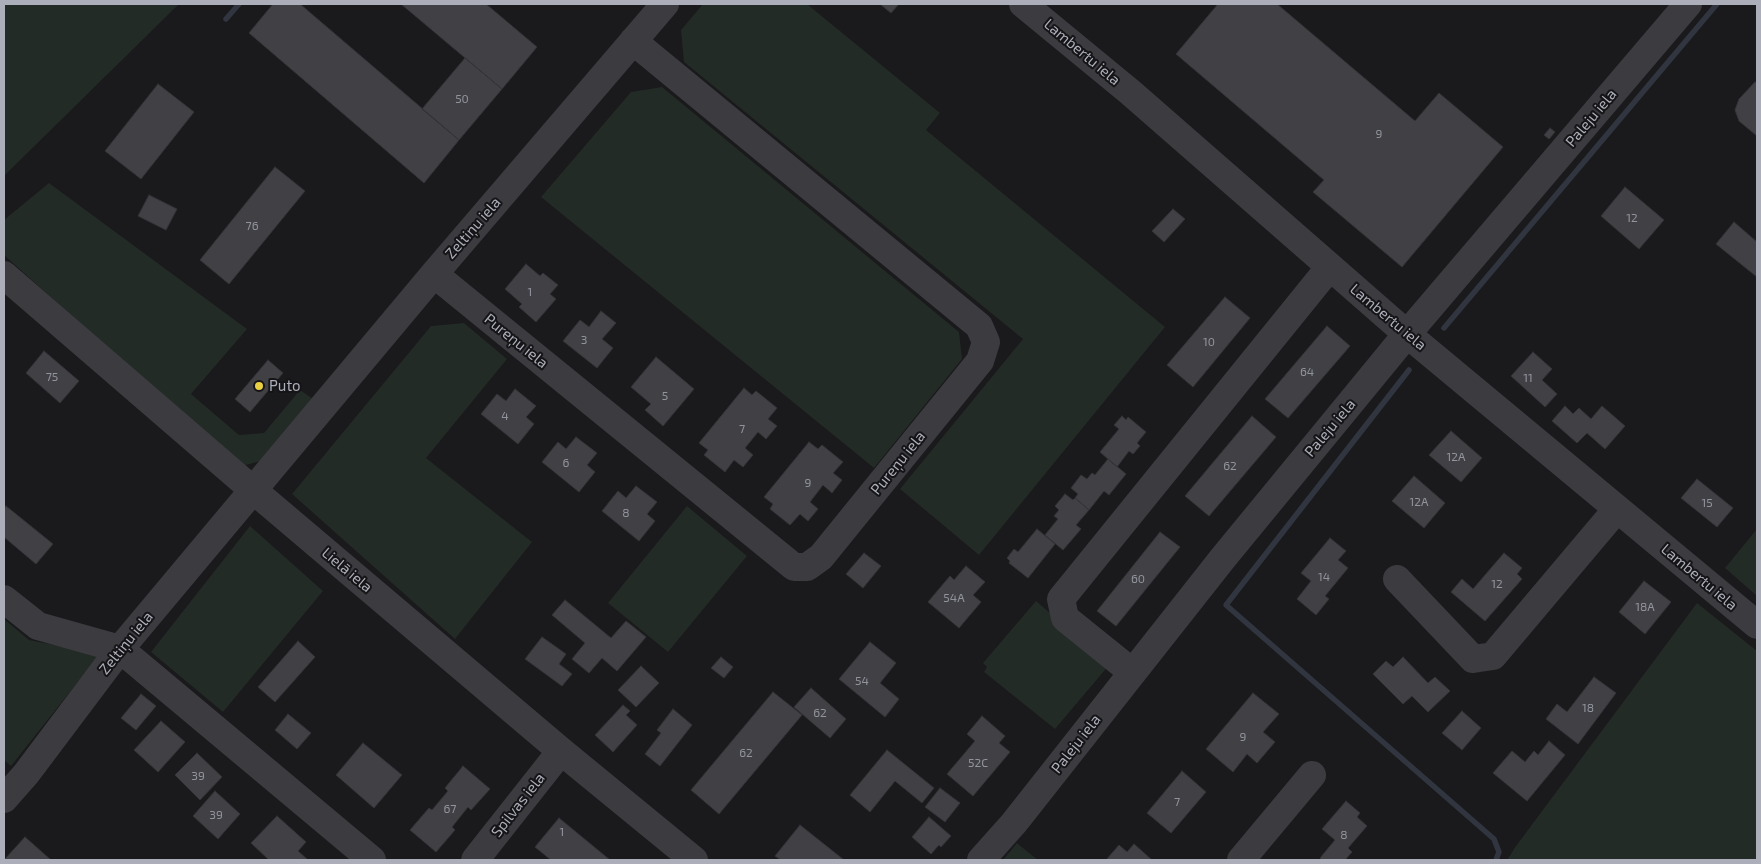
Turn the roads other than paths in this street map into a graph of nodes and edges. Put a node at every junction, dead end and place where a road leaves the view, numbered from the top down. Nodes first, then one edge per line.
1 (665, 4) edge
2 (1023, 4) edge
3 (1688, 4) edge
4 (634, 41) junction
5 (1330, 268) junction
6 (434, 274) junction
7 (4, 275) edge
8 (1407, 334) junction
9 (253, 490) junction
10 (1617, 509) junction
11 (1397, 579) dead end
12 (4, 599) edge
13 (1757, 625) edge
14 (120, 649) junction
15 (1132, 672) junction
16 (561, 751) junction
17 (1312, 775) dead end
18 (4, 799) edge
19 (372, 860) edge
20 (475, 860) edge
21 (694, 860) edge
22 (981, 860) edge
23 (1241, 860) edge

1 - 4 street, Zeltiņu iela
2 - 5 street, Lambertu iela
3 - 8 street, Paleju iela
4 - 6 street, Zeltiņu iela
4 - 6 street, Pureņu iela
5 - 8 street, Lambertu iela
5 - 15 street
6 - 9 street, Zeltiņu iela
7 - 9 street, Lielā iela
8 - 10 street, Lambertu iela
8 - 15 street, Paleju iela
9 - 14 street, Zeltiņu iela
9 - 16 street, Lielā iela
10 - 11 street
10 - 13 street, Lambertu iela
12 - 14 street
14 - 18 street, Zeltiņu iela
14 - 19 street
15 - 22 street, Paleju iela
16 - 20 street, Spilvas iela
16 - 21 street, Lielā iela
17 - 23 street

